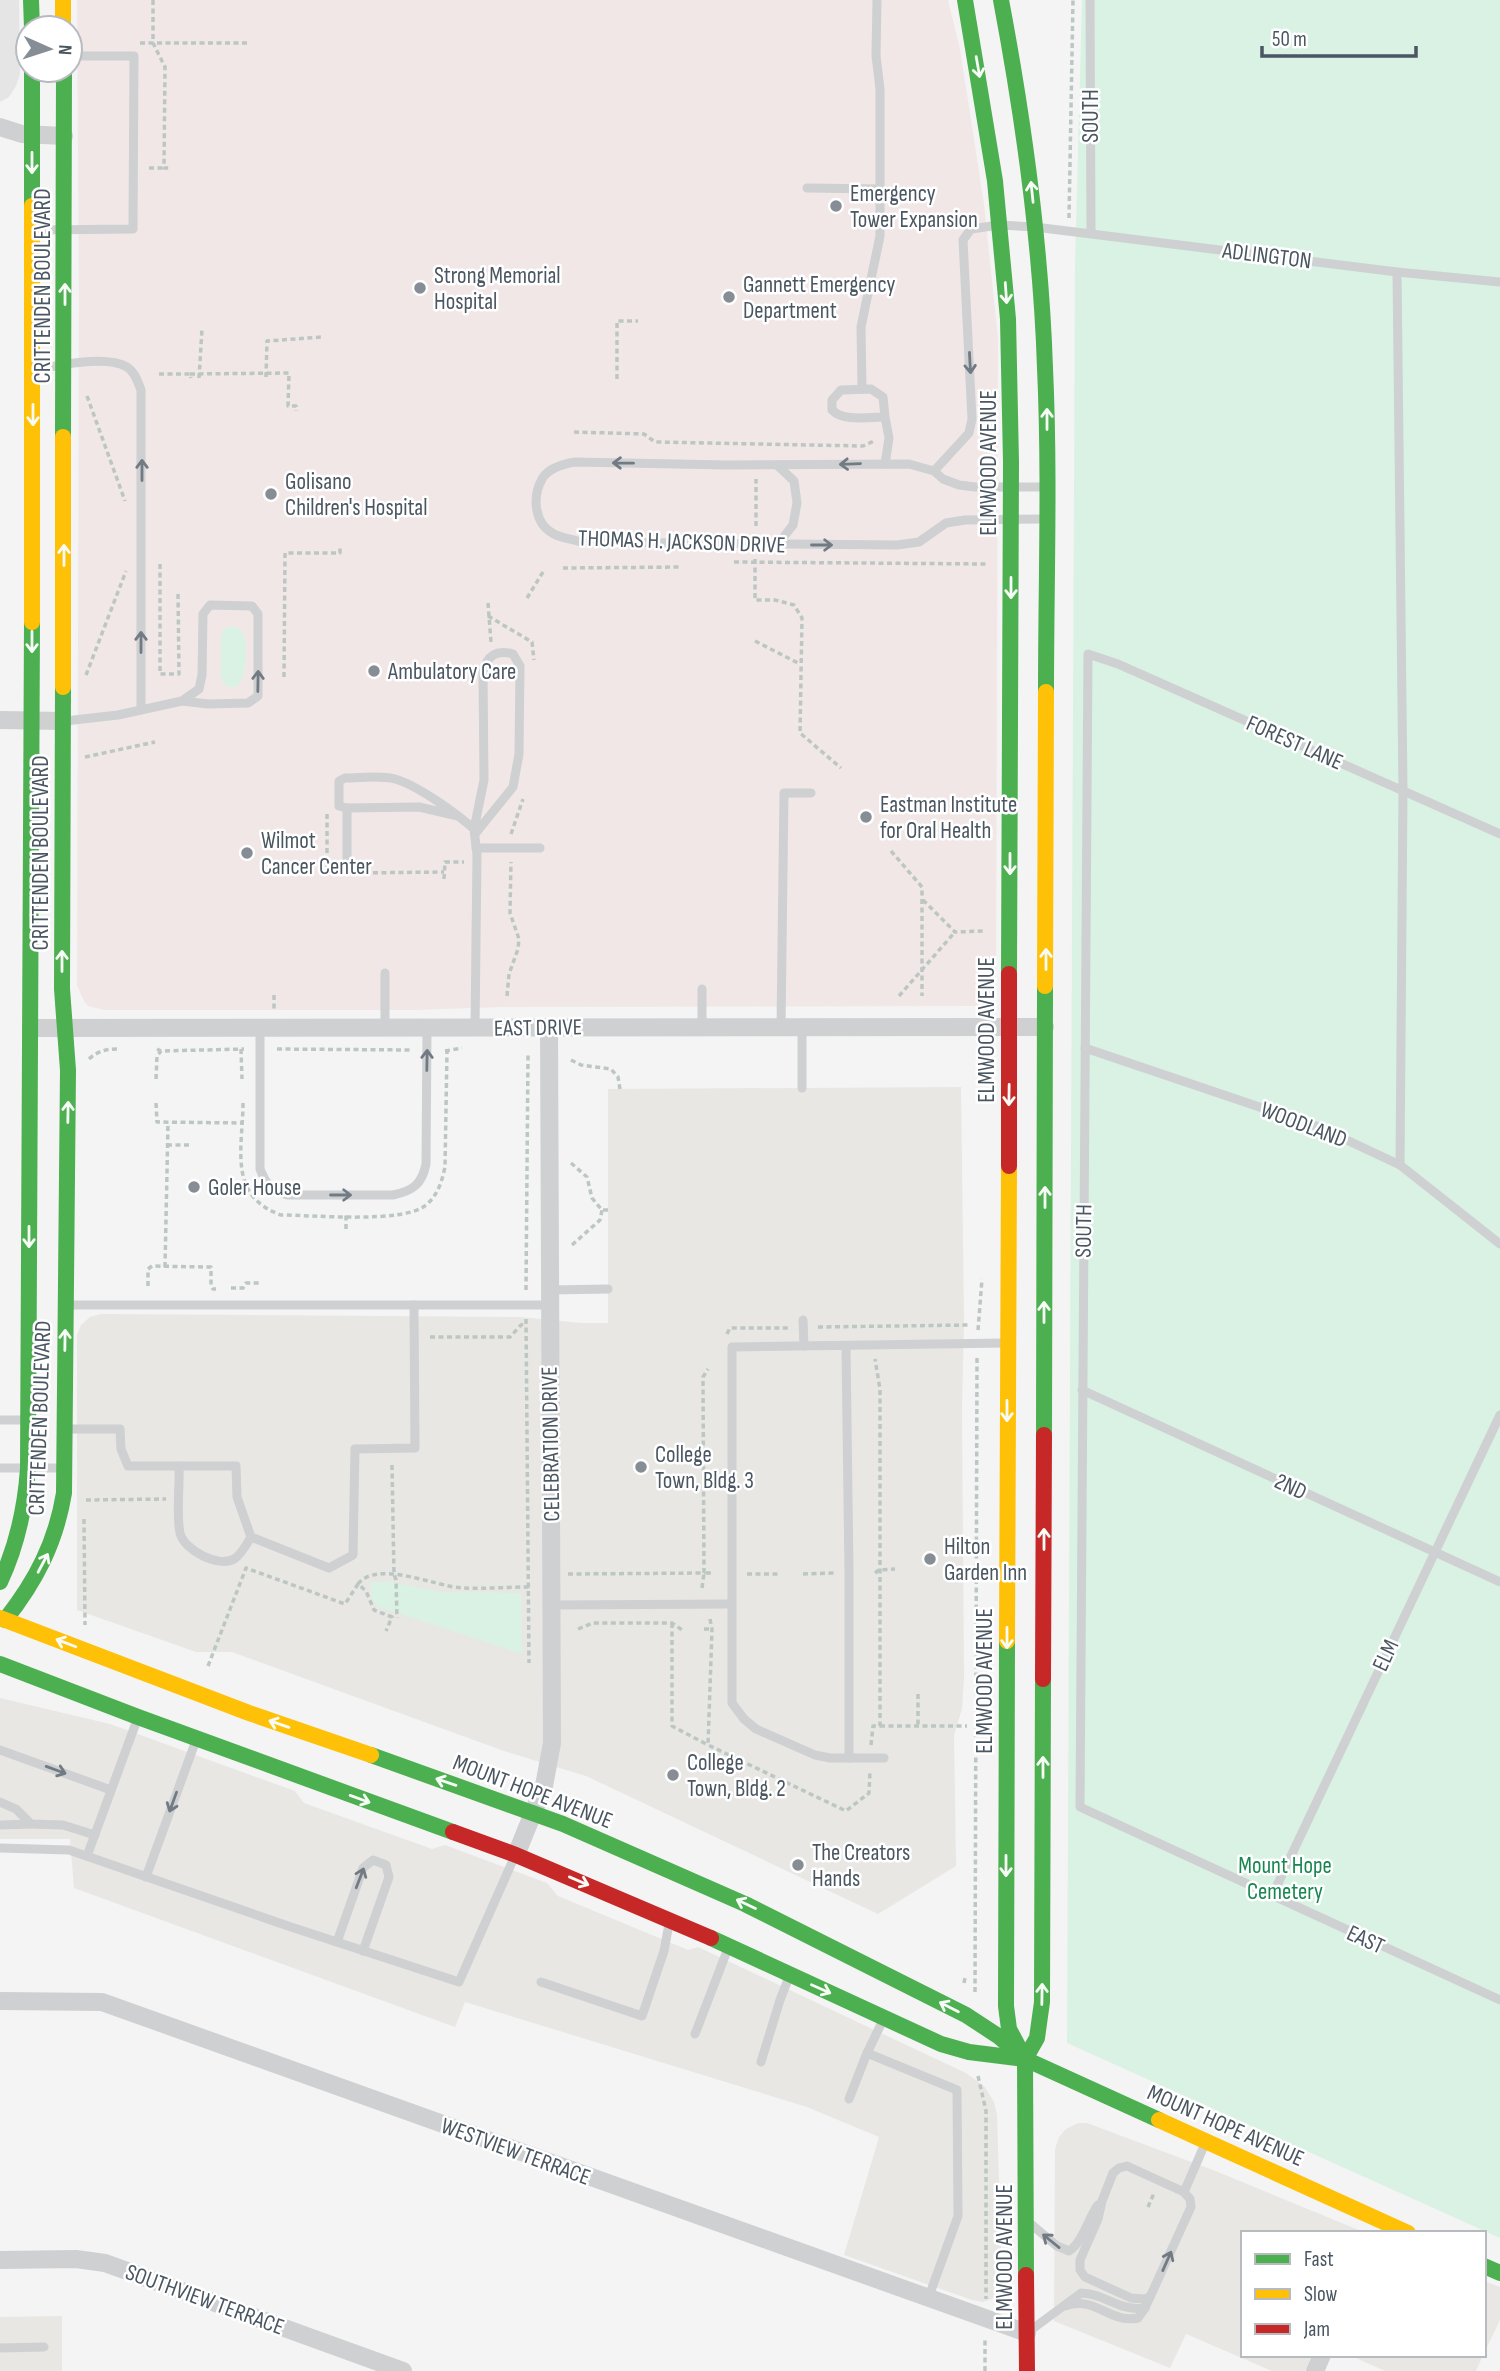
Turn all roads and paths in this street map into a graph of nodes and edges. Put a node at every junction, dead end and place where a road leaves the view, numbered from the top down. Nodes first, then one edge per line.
1 (153, 0) edge
2 (877, 0) edge
3 (965, 0) edge
4 (1001, 0) edge
5 (1073, 0) edge
6 (1090, 0) edge
7 (129, 43) dead end
8 (153, 43) junction
9 (250, 43) dead end
10 (84, 56) edge
11 (32, 84) edge
12 (64, 84) edge
13 (0, 127) edge
14 (32, 135) junction
15 (64, 136) junction
16 (149, 168) dead end
17 (164, 168) junction
18 (170, 168) dead end
19 (807, 188) dead end
20 (880, 189) junction
21 (999, 225) junction
22 (1035, 227) junction
23 (32, 229) junction
24 (64, 230) junction
25 (1069, 231) junction
26 (1091, 233) junction
27 (1397, 272) junction
28 (1500, 282) edge
29 (638, 321) dead end
30 (202, 329) dead end
31 (323, 337) dead end
32 (65, 362) junction
33 (33, 371) junction
34 (159, 374) dead end
35 (266, 377) dead end
36 (199, 378) dead end
37 (617, 379) dead end
38 (862, 389) junction
39 (87, 394) dead end
40 (296, 411) dead end
41 (885, 417) junction
42 (574, 432) dead end
43 (876, 442) dead end
44 (885, 464) junction
45 (777, 465) junction
46 (934, 471) junction
47 (756, 477) dead end
48 (1011, 487) junction
49 (1047, 487) junction
50 (129, 511) dead end
51 (1012, 519) junction
52 (1047, 519) junction
53 (756, 526) dead end
54 (778, 544) junction
55 (340, 545) dead end
56 (755, 553) dead end
57 (734, 562) dead end
58 (755, 562) junction
59 (160, 564) dead end
60 (990, 564) dead end
61 (128, 565) dead end
62 (681, 567) dead end
63 (563, 568) dead end
64 (543, 572) dead end
65 (178, 592) dead end
66 (527, 598) dead end
67 (488, 603) dead end
68 (755, 641) dead end
69 (492, 654) junction
70 (1088, 654) joint
71 (801, 664) junction
72 (284, 677) dead end
73 (78, 679) dead end
74 (182, 701) junction
75 (141, 710) junction
76 (0, 720) edge
77 (32, 721) junction
78 (63, 721) junction
79 (155, 741) dead end
80 (79, 756) dead end
81 (841, 768) dead end
82 (1403, 790) junction
83 (811, 793) dead end
84 (327, 804) dead end
85 (347, 808) junction
86 (458, 816) junction
87 (474, 831) junction
88 (1500, 834) edge
89 (476, 848) junction
90 (540, 848) dead end
91 (891, 851) dead end
92 (511, 858) dead end
93 (347, 860) dead end
94 (458, 862) dead end
95 (444, 872) junction
96 (444, 880) dead end
97 (922, 898) junction
98 (984, 931) dead end
99 (955, 932) junction
100 (922, 970) junction
101 (385, 973) dead end
102 (702, 989) dead end
103 (274, 995) dead end
104 (507, 996) dead end
105 (899, 996) dead end
106 (922, 996) dead end
107 (274, 1010) dead end
108 (702, 1026) junction
109 (549, 1027) junction
110 (781, 1027) junction
111 (802, 1027) junction
112 (1010, 1027) junction
113 (1045, 1027) junction
114 (31, 1028) junction
115 (385, 1028) junction
116 (427, 1028) junction
117 (475, 1028) junction
118 (65, 1029) junction
119 (260, 1029) junction
120 (472, 1048) dead end
121 (1085, 1048) junction
122 (118, 1049) dead end
123 (277, 1049) dead end
124 (412, 1050) dead end
125 (571, 1060) dead end
126 (83, 1066) dead end
127 (156, 1079) dead end
128 (242, 1079) dead end
129 (802, 1088) dead end
130 (620, 1089) dead end
131 (156, 1103) dead end
132 (243, 1103) dead end
133 (168, 1123) junction
134 (243, 1123) junction
135 (167, 1145) junction
136 (189, 1145) dead end
137 (571, 1163) dead end
138 (1400, 1164) junction
139 (346, 1209) dead end
140 (602, 1210) junction
141 (608, 1210) dead end
142 (346, 1216) junction
143 (346, 1229) dead end
144 (1500, 1244) edge
145 (572, 1245) dead end
146 (165, 1267) junction
147 (983, 1272) dead end
148 (261, 1283) dead end
149 (148, 1286) dead end
150 (608, 1289) dead end
151 (549, 1298) junction
152 (47, 1304) junction
153 (414, 1305) junction
154 (526, 1324) dead end
155 (803, 1324) junction
156 (970, 1325) dead end
157 (726, 1335) dead end
158 (430, 1337) dead end
159 (977, 1343) junction
160 (1007, 1343) junction
161 (804, 1346) junction
162 (846, 1346) junction
163 (875, 1359) dead end
164 (708, 1369) dead end
165 (1082, 1390) junction
166 (1500, 1415) edge
167 (0, 1420) edge
168 (28, 1420) junction
169 (65, 1429) junction
170 (392, 1465) dead end
171 (180, 1466) junction
172 (0, 1468) edge
173 (64, 1468) junction
174 (28, 1469) junction
175 (172, 1499) dead end
176 (83, 1500) dead end
177 (83, 1514) dead end
178 (251, 1538) junction
179 (1434, 1552) junction
180 (895, 1569) dead end
181 (877, 1571) junction
182 (704, 1573) junction
183 (713, 1573) dead end
184 (836, 1573) dead end
185 (394, 1574) junction
186 (567, 1574) dead end
187 (747, 1574) dead end
188 (780, 1574) dead end
189 (803, 1574) dead end
190 (0, 1582) edge
191 (1500, 1582) edge
192 (358, 1584) junction
193 (702, 1588) dead end
194 (730, 1604) junction
195 (552, 1605) junction
196 (397, 1618) dead end
197 (710, 1619) dead end
198 (2, 1620) edge
199 (672, 1623) junction
200 (85, 1625) dead end
201 (578, 1629) dead end
202 (704, 1629) dead end
203 (712, 1629) junction
204 (682, 1630) dead end
205 (386, 1631) dead end
206 (529, 1663) dead end
207 (0, 1664) edge
208 (208, 1666) dead end
209 (918, 1694) dead end
210 (138, 1717) junction
211 (918, 1725) junction
212 (880, 1726) junction
213 (967, 1726) dead end
214 (197, 1738) junction
215 (708, 1745) junction
216 (0, 1750) edge
217 (849, 1758) junction
218 (870, 1758) junction
219 (884, 1758) dead end
220 (111, 1790) junction
221 (0, 1801) edge
222 (1080, 1807) joint
223 (533, 1813) junction
224 (31, 1824) junction
225 (0, 1825) edge
226 (95, 1835) junction
227 (0, 1848) edge
228 (516, 1855) junction
229 (87, 1856) junction
230 (146, 1877) junction
231 (1272, 1896) junction
232 (670, 1919) junction
233 (337, 1942) junction
234 (729, 1946) junction
235 (363, 1951) junction
236 (790, 1975) junction
237 (541, 1982) dead end
238 (1500, 2000) edge
239 (0, 2001) edge
240 (884, 2017) junction
241 (976, 2021) junction
242 (695, 2034) dead end
243 (867, 2053) junction
244 (978, 2053) junction
245 (1025, 2059) junction
246 (761, 2062) dead end
247 (849, 2099) dead end
248 (1206, 2141) junction
249 (1155, 2191) dead end
250 (1184, 2192) junction
251 (1102, 2201) junction
252 (1148, 2207) dead end
253 (1027, 2220) junction
254 (1381, 2227) edge
255 (1399, 2231) edge
256 (0, 2260) edge
257 (1150, 2297) junction
258 (928, 2299) junction
259 (985, 2318) junction
260 (1027, 2333) junction
261 (44, 2347) dead end
262 (0, 2348) edge
263 (403, 2371) edge
264 (985, 2371) edge
265 (1027, 2371) edge

1 - 8 path
2 - 20 lane
3 -> 21 main road, ELMWOOD AVENUE
22 -> 4 main road, ELMWOOD AVENUE
5 - 25 path
6 - 26 lane, SOUTH
7 - 8 path
8 - 9 path
8 - 17 path
10 - 24 lane
11 - 14 main road, CRITTENDEN BOULEVARD
12 - 15 main road, CRITTENDEN BOULEVARD
13 - 14 street
14 - 15 street
14 -> 23 main road, CRITTENDEN BOULEVARD
15 - 24 main road, CRITTENDEN BOULEVARD
16 - 17 path
17 - 18 path
19 - 20 lane
20 - 38 lane
21 - 22 lane, ADLINGTON
21 -> 46 lane, ADLINGTON
21 -> 48 main road, ELMWOOD AVENUE
22 - 25 lane, ADLINGTON
49 -> 22 main road, ELMWOOD AVENUE
23 - 24 lane
23 - 33 main road, CRITTENDEN BOULEVARD
32 -> 24 main road, CRITTENDEN BOULEVARD
25 - 26 lane, ADLINGTON
26 - 27 lane, ADLINGTON
27 - 28 lane, ADLINGTON
27 - 82 lane
29 - 37 path
30 - 36 path, bridge
31 - 35 path, bridge
32 - 33 lane
75 -> 32 lane
78 -> 32 main road, CRITTENDEN BOULEVARD
33 -> 77 main road, CRITTENDEN BOULEVARD
34 - 40 path
38 - 41 lane
38 - 41 lane
39 - 50 path
41 - 44 lane
42 - 43 path
44 -> 45 lane, THOMAS H. JACKSON DRIVE
44 - 46 lane, THOMAS H. JACKSON DRIVE
45 - 54 lane
45 -> 54 lane, THOMAS H. JACKSON DRIVE
46 - 48 lane, THOMAS H. JACKSON DRIVE
47 - 53 path
48 - 49 lane, THOMAS H. JACKSON DRIVE
48 - 51 main road, ELMWOOD AVENUE
49 - 52 main road, ELMWOOD AVENUE
51 - 52 lane, THOMAS H. JACKSON DRIVE
54 -> 51 lane, THOMAS H. JACKSON DRIVE
51 -> 112 main road, ELMWOOD AVENUE
113 -> 52 main road, ELMWOOD AVENUE
55 - 72 path
56 - 58 path
57 - 58 path
58 - 60 path
58 - 71 path
59 - 65 path
61 - 73 path
62 - 63 path
64 - 66 path
67 - 69 path
68 - 71 path
69 - 87 lane
69 - 87 lane
70 - 82 lane, FOREST LANE
70 - 121 lane, SOUTH
71 - 81 path
74 -> 74 lane
74 - 75 lane
75 - 78 lane
76 - 77 street
77 - 78 street
77 - 114 main road, CRITTENDEN BOULEVARD
118 -> 78 main road, CRITTENDEN BOULEVARD
79 - 80 path
82 - 88 lane, FOREST LANE
82 - 138 lane
83 - 110 lane
84 - 95 path
85 - 86 lane
85 - 86 lane
85 - 93 lane
86 - 87 lane
87 - 89 lane
89 - 90 lane
89 - 117 lane
91 - 97 path
92 - 104 path
94 - 95 path
95 - 96 path
97 - 99 path
97 - 100 path
98 - 99 path
99 - 100 path
100 - 105 path
100 - 106 path
101 - 115 lane
102 - 108 lane
103 - 107 path
108 - 109 street, EAST DRIVE
108 - 110 street, EAST DRIVE
109 - 117 street, EAST DRIVE
109 - 151 street, CELEBRATION DRIVE
110 - 111 street, EAST DRIVE
111 - 112 street, EAST DRIVE
111 - 129 lane
112 - 113 street, EAST DRIVE
112 -> 160 main road, ELMWOOD AVENUE
245 -> 113 main road, ELMWOOD AVENUE
114 - 118 street, EAST DRIVE
114 -> 152 main road, CRITTENDEN BOULEVARD
115 - 116 street, EAST DRIVE
115 - 119 street, EAST DRIVE
116 - 117 street, EAST DRIVE
119 -> 116 lane
118 - 119 street, EAST DRIVE
152 -> 118 main road, CRITTENDEN BOULEVARD
120 - 142 path
121 - 138 lane, WOODLAND
121 - 165 lane, SOUTH
122 - 126 path
123 - 124 path
125 - 130 path
127 - 128 path
131 - 133 path
132 - 134 path
133 - 134 path
133 - 135 path
134 - 142 path
135 - 136 path
135 - 146 path
137 - 140 path
138 - 144 lane, WOODLAND
139 - 142 path
140 - 141 path
140 - 145 path
142 - 143 path
146 - 148 path
146 - 149 path
147 - 159 path
150 - 151 lane
151 - 153 lane
151 - 195 street, CELEBRATION DRIVE
152 - 153 lane
152 - 168 main road, CRITTENDEN BOULEVARD
169 -> 152 main road, CRITTENDEN BOULEVARD
153 - 178 lane
154 - 158 path
155 - 156 path
155 - 157 path
155 - 161 lane
159 - 160 lane
159 - 162 lane
159 - 241 path
160 -> 245 main road, ELMWOOD AVENUE
161 - 162 lane
161 - 194 lane
162 - 217 lane
163 - 181 path
164 - 182 path
165 - 179 lane, 2ND
165 - 222 lane, SOUTH
166 - 179 lane, ELM
167 - 168 lane
168 - 174 main road, CRITTENDEN BOULEVARD
169 - 171 lane
169 - 173 main road, CRITTENDEN BOULEVARD
170 - 185 path
171 - 178 lane
171 - 178 lane
172 - 174 lane
173 - 174 lane
198 -> 173 main road, CRITTENDEN BOULEVARD
174 - 190 main road, CRITTENDEN BOULEVARD
175 - 176 path
177 - 200 path
179 - 191 lane, 2ND
179 - 231 lane, ELM
180 - 181 path
181 - 212 path
182 - 183 path
182 - 186 path
182 - 193 path
184 - 189 path
185 - 192 path
185 - 196 path
185 - 206 path
187 - 188 path
192 - 205 path
192 - 208 path
194 - 195 lane
194 - 217 lane
195 - 223 street, CELEBRATION DRIVE
197 - 203 path
223 -> 198 main road, MOUNT HOPE AVENUE
199 - 201 path
199 - 204 path
199 - 215 path
202 - 203 path
203 - 215 path
207 - 210 main road, MOUNT HOPE AVENUE
209 - 211 path
210 - 214 main road, MOUNT HOPE AVENUE
210 - 220 lane
211 - 212 path
211 - 213 path
212 - 218 path
214 -> 228 main road, MOUNT HOPE AVENUE
214 -> 230 lane
215 - 218 path
216 -> 220 lane
217 - 218 lane
218 - 219 lane
220 - 226 lane
221 - 224 lane
222 - 231 lane, EAST
223 - 228 street, CELEBRATION DRIVE
241 -> 223 main road, MOUNT HOPE AVENUE
224 - 225 lane
224 - 226 lane
226 - 229 lane
227 - 229 lane
228 -> 232 main road, MOUNT HOPE AVENUE
228 - 235 lane
229 - 230 lane
230 - 233 lane
231 - 238 lane, EAST
232 - 234 main road, MOUNT HOPE AVENUE
232 - 237 lane
233 - 235 lane
233 -> 235 lane
234 - 236 main road, MOUNT HOPE AVENUE
234 - 242 lane
236 -> 240 main road, MOUNT HOPE AVENUE
236 - 246 lane
239 - 258 street, WESTVIEW TERRACE
240 - 243 lane
240 - 244 main road, MOUNT HOPE AVENUE
241 - 245 main road, MOUNT HOPE AVENUE
243 - 247 lane
243 - 258 lane
244 - 245 main road, MOUNT HOPE AVENUE
244 - 259 path
245 - 248 main road, MOUNT HOPE AVENUE
245 - 253 main road, ELMWOOD AVENUE
248 - 250 lane
248 - 254 main road, MOUNT HOPE AVENUE
249 - 252 path
250 - 251 lane
257 -> 250 lane
251 -> 253 lane
251 - 257 lane
253 - 260 main road, ELMWOOD AVENUE
254 - 255 main road, MOUNT HOPE AVENUE
256 - 263 street, SOUTHVIEW TERRACE
257 - 260 lane
258 - 259 street, WESTVIEW TERRACE
259 - 260 street, WESTVIEW TERRACE
259 - 264 path
260 - 265 main road, ELMWOOD AVENUE
261 - 262 lane

